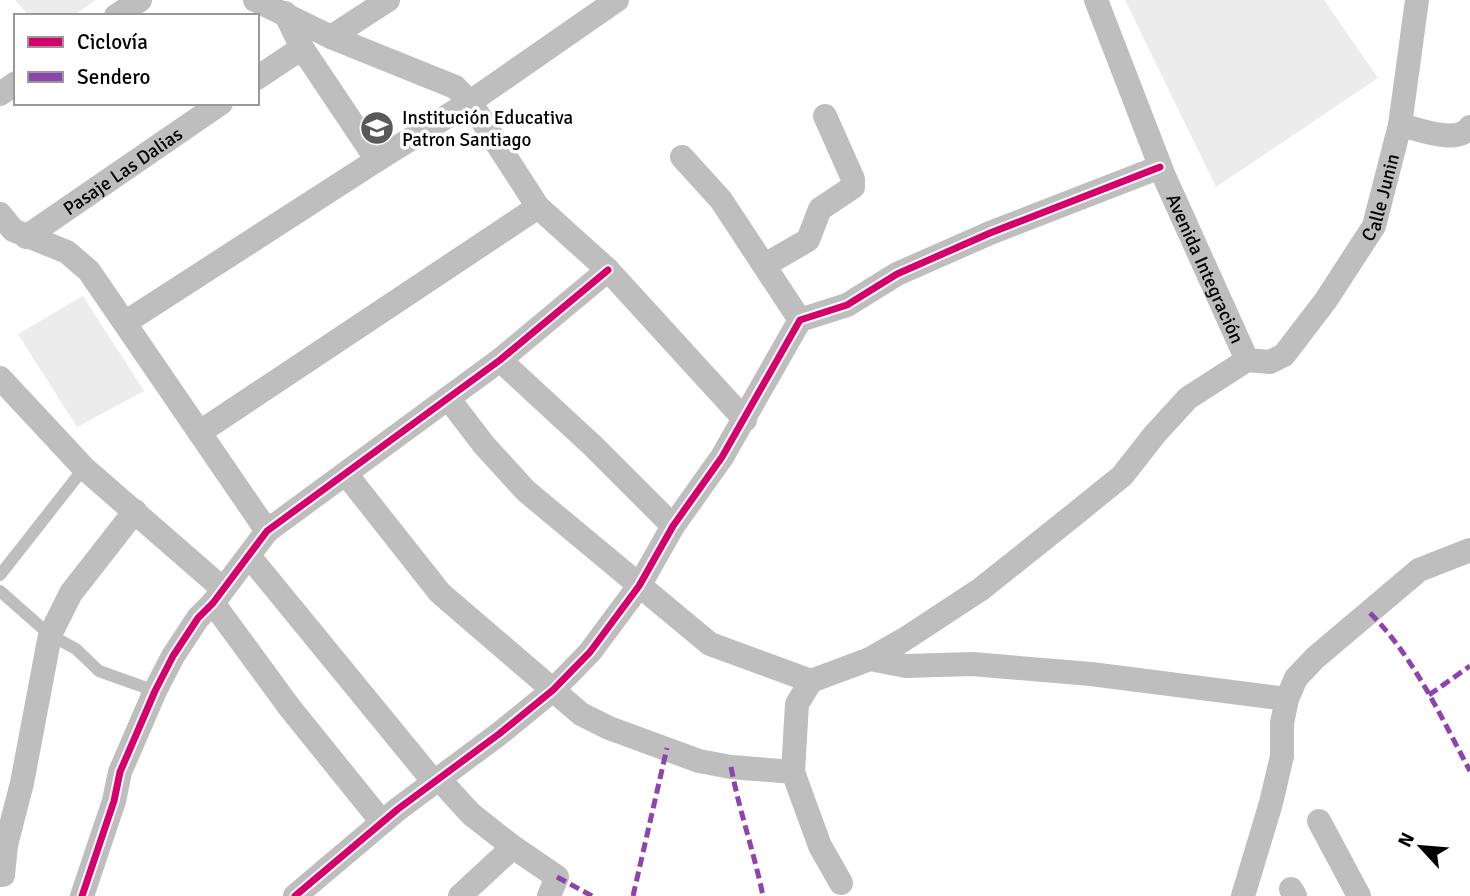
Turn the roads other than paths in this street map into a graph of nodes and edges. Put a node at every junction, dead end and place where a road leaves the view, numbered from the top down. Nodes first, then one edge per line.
1 (140, 0) edge
2 (255, 0) edge
3 (388, 0) edge
4 (617, 0) edge
5 (1096, 0) edge
6 (1418, 0) edge
7 (282, 8) edge
8 (119, 14) edge
9 (331, 37) junction
10 (302, 48) junction
11 (259, 77) edge
12 (470, 102) junction
13 (218, 105) edge
14 (825, 116) dead end
15 (1400, 125) junction
16 (1470, 127) edge
17 (682, 157) dead end
18 (377, 160) junction
19 (1160, 167) junction
20 (538, 207) junction
21 (0, 214) edge
22 (26, 237) junction
23 (765, 265) junction
24 (608, 270) junction
25 (800, 320) junction
26 (126, 323) junction
27 (500, 360) junction
28 (1258, 361) junction
29 (0, 378) edge
30 (448, 398) junction
31 (745, 421) junction
32 (200, 432) junction
33 (84, 468) junction
34 (346, 474) junction
35 (135, 511) junction
36 (673, 526) junction
37 (267, 531) junction
38 (1470, 550) edge
39 (249, 556) junction
40 (0, 575) edge
41 (639, 586) junction
42 (0, 591) edge
43 (218, 596) junction
44 (50, 635) junction
45 (870, 659) junction
46 (811, 681) junction
47 (553, 690) junction
48 (155, 691) junction
49 (1287, 699) junction
50 (793, 772) junction
51 (436, 781) junction
52 (1318, 821) dead end
53 (382, 822) junction
54 (513, 847) junction
55 (3, 875) dead end
56 (841, 883) dead end
57 (82, 896) edge
58 (295, 896) edge
59 (460, 896) edge
60 (549, 896) edge
61 (1243, 896) edge
62 (1359, 896) edge

1 - 8 street
2 - 7 street
3 - 9 street
4 - 12 street
5 - 19 street, Avenida Integración
6 - 15 street, Calle Junin
7 - 9 street
7 - 10 street
9 - 12 street
10 - 11 street
10 - 18 street
12 - 18 street
12 - 20 street
13 - 22 street, Pasaje Las Dalias
14 - 23 street
15 - 16 street
15 - 28 street, Calle Junin
17 - 23 street
18 - 26 street
19 - 25 street
19 - 28 street, Avenida Integración
20 - 24 street
20 - 32 street
21 - 22 street
22 - 26 street
23 - 25 street
24 - 27 street
24 - 31 street
25 - 31 street
26 - 32 street
27 - 30 street
27 - 36 street
28 - 45 street, Calle Junin
29 - 33 street
30 - 34 street
30 - 41 street
31 - 36 street
32 - 37 street
33 - 35 street
33 - 40 lane
34 - 37 street
34 - 47 street
35 - 43 street
35 - 44 street
36 - 41 street
37 - 39 street
38 - 49 street
39 - 43 street
39 - 51 street
41 - 46 street
41 - 47 street
42 - 44 lane
43 - 48 street
43 - 53 street
44 - 48 lane
44 - 55 street
45 - 46 street, Calle Junin
45 - 49 street
46 - 50 street
47 - 50 street
47 - 51 street
48 - 57 street
49 - 61 street
50 - 56 street
51 - 53 street
51 - 54 street
52 - 62 street
53 - 58 street
54 - 59 street
54 - 60 street

